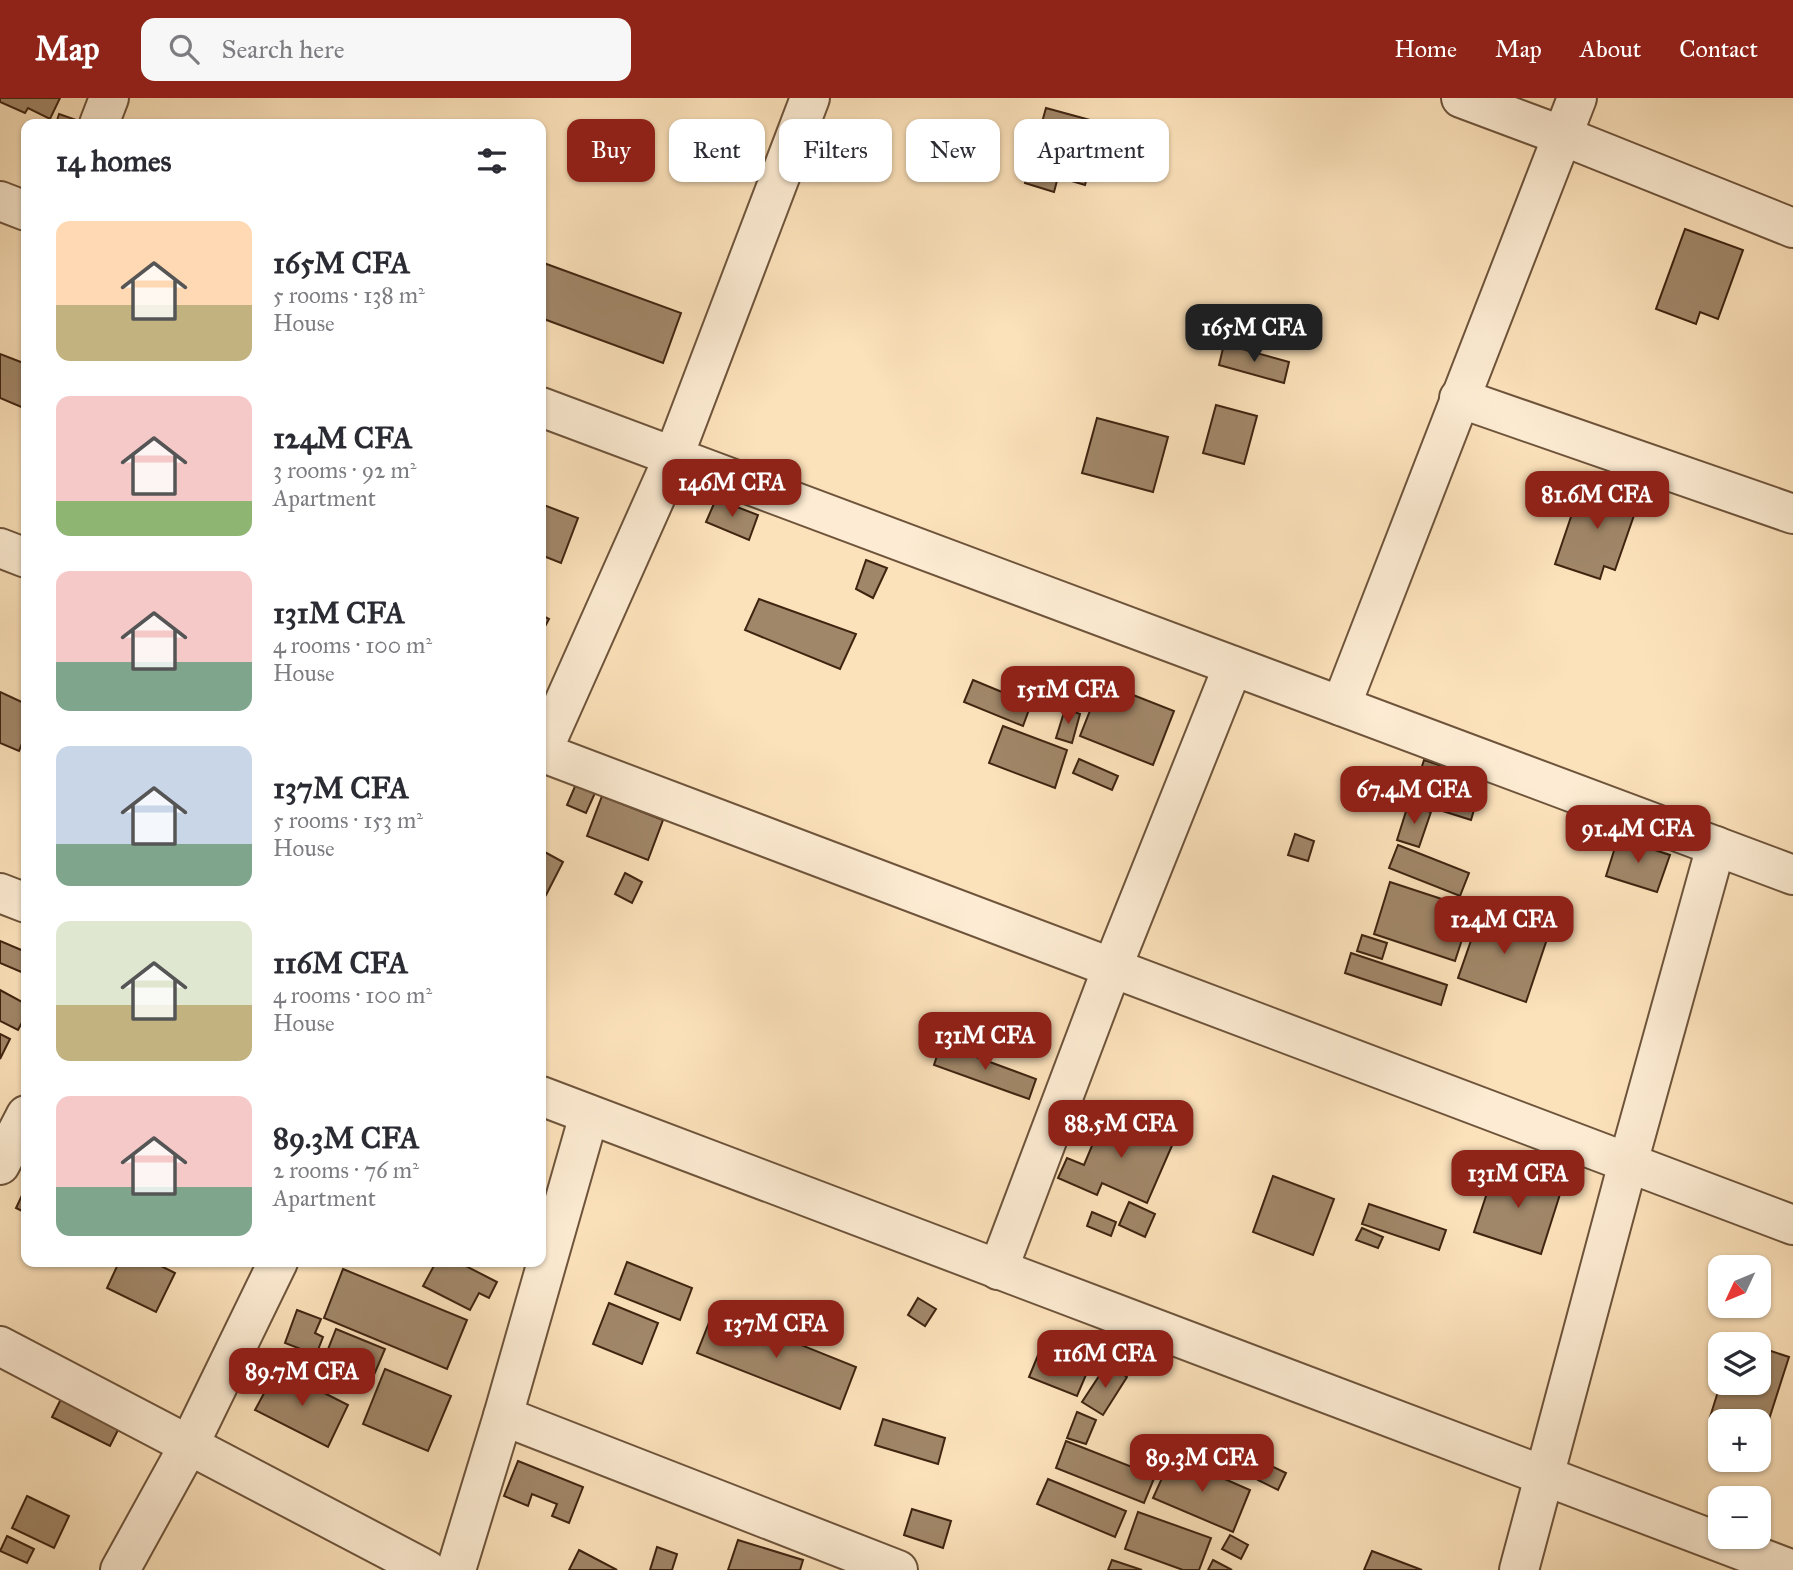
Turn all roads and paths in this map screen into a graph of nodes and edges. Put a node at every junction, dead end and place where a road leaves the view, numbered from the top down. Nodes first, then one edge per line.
1 (109, 98) edge
2 (810, 98) edge
3 (1461, 98) edge
4 (1577, 98) edge
5 (101, 119) edge
6 (1563, 136) junction
7 (0, 201) edge
8 (21, 209) edge
9 (1793, 229) edge
10 (1459, 398) junction
11 (546, 409) edge
12 (673, 458) junction
13 (1793, 514) edge
14 (0, 548) edge
15 (21, 556) edge
16 (1233, 666) junction
17 (1340, 706) junction
18 (546, 742) edge
19 (546, 755) edge
20 (1717, 846) junction
21 (1793, 875) edge
22 (0, 893) edge
23 (21, 901) edge
24 (1112, 968) junction
25 (546, 1099) edge
26 (589, 1115) junction
27 (21, 1125) edge
28 (1628, 1163) junction
29 (0, 1165) edge
30 (1793, 1225) edge
31 (546, 1266) edge
32 (276, 1267) edge
33 (546, 1267) edge
34 (998, 1270) junction
35 (0, 1346) edge
36 (503, 1416) junction
37 (189, 1445) junction
38 (1544, 1476) junction
39 (120, 1570) edge
40 (427, 1570) edge
41 (456, 1570) edge
42 (898, 1570) edge
43 (1519, 1570) edge
44 (1793, 1570) edge

1 - 5 street
2 - 12 street
3 - 6 street
4 - 6 street
6 - 9 street
6 - 10 street
7 - 8 street
10 - 13 street
10 - 17 street
11 - 12 street
12 - 16 street
12 - 18 street
14 - 15 street
16 - 17 street
16 - 24 street
17 - 20 street
19 - 24 street
20 - 21 street
20 - 28 street
22 - 23 street
24 - 28 street
24 - 34 street
25 - 26 street
26 - 31 street
26 - 34 street
27 - 29 street
28 - 30 street
28 - 38 street
32 - 37 street
33 - 36 street
34 - 38 street
35 - 37 street
36 - 41 street
36 - 42 street
37 - 39 street
37 - 40 street
38 - 43 street
38 - 44 street

